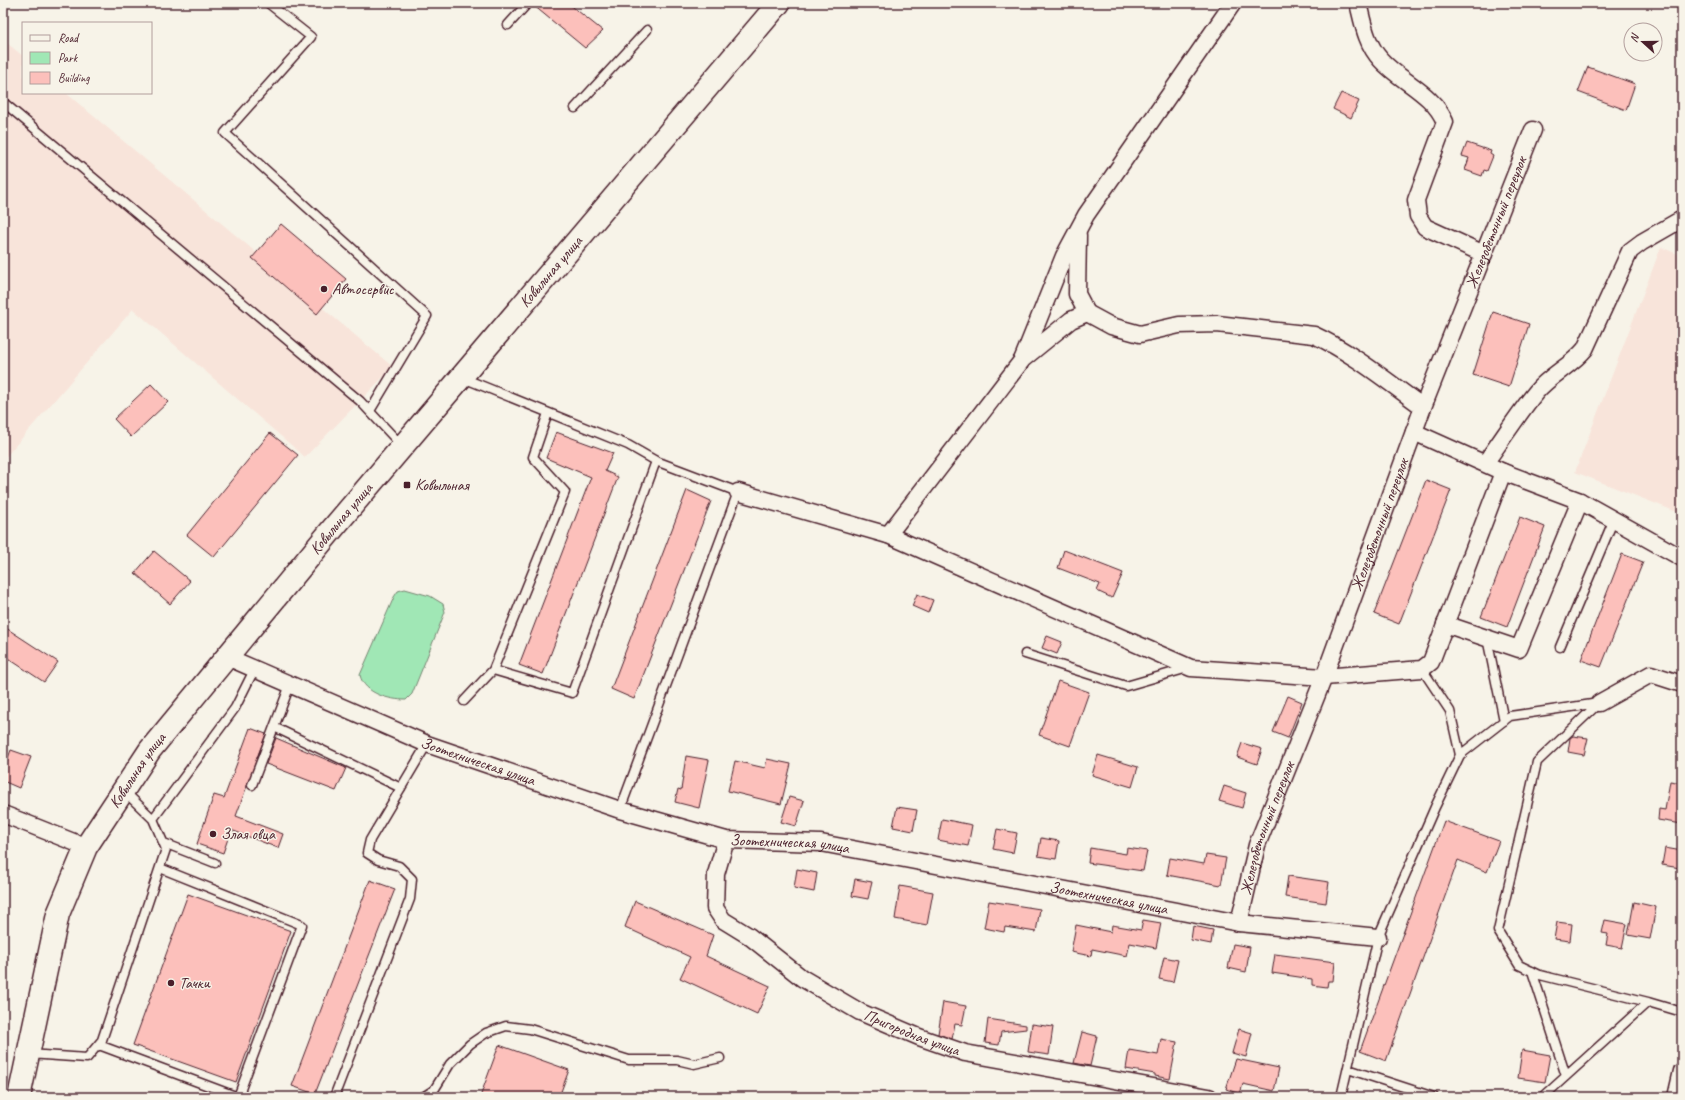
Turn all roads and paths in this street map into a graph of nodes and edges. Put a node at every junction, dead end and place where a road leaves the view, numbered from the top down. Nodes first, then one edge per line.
1 (268, 3) edge
2 (528, 3) edge
3 (779, 3) edge
4 (1233, 3) edge
5 (1358, 3) edge
6 (508, 25) dead end
7 (647, 30) dead end
8 (3, 102) edge
9 (575, 108) dead end
10 (1533, 130) dead end
11 (1682, 219) edge
12 (1078, 230) junction
13 (1484, 254) junction
14 (1087, 313) junction
15 (1023, 358) junction
16 (461, 378) junction
17 (1423, 407) junction
18 (370, 411) junction
19 (548, 413) junction
20 (1414, 432) junction
21 (403, 446) junction
22 (656, 461) junction
23 (1485, 463) junction
24 (1503, 472) junction
25 (738, 492) junction
26 (1580, 501) junction
27 (1614, 520) junction
28 (888, 535) junction
29 (1682, 558) edge
30 (1445, 624) junction
31 (1486, 638) junction
32 (1560, 647) dead end
33 (1025, 654) dead end
34 (226, 658) junction
35 (1191, 668) junction
36 (1422, 669) junction
37 (254, 670) junction
38 (494, 670) junction
39 (1324, 677) junction
40 (1682, 684) edge
41 (290, 685) junction
42 (464, 701) dead end
43 (1599, 703) junction
44 (1504, 721) junction
45 (274, 727) junction
46 (427, 744) junction
47 (1460, 755) junction
48 (252, 785) dead end
49 (401, 788) junction
50 (124, 790) junction
51 (620, 810) junction
52 (3, 814) edge
53 (153, 819) junction
54 (726, 840) junction
55 (164, 843) junction
56 (86, 847) junction
57 (215, 863) dead end
58 (160, 868) junction
59 (1239, 923) junction
60 (1378, 937) junction
61 (1532, 971) junction
62 (1648, 1002) junction
63 (1682, 1012) edge
64 (99, 1044) junction
65 (28, 1054) junction
66 (720, 1058) dead end
67 (1348, 1069) junction
68 (1682, 1071) edge
69 (1566, 1076) junction
70 (18, 1097) edge
71 (334, 1097) edge
72 (423, 1097) edge
73 (1209, 1097) edge
74 (1341, 1097) edge
75 (1434, 1097) edge
76 (1543, 1097) edge
77 (1676, 1097) edge

1 - 18 lane
2 - 6 lane
3 - 16 main road, Ковыльная улица
4 - 12 street
5 - 13 street
7 - 9 lane
8 - 18 lane
10 - 13 street, Железобетонный переулок
11 - 23 street
12 - 14 street
12 - 15 street
13 - 17 street, Железобетонный переулок
14 - 15 street
14 - 17 street
15 - 28 street
16 - 19 lane
16 - 21 main road, Ковыльная улица
17 - 20 street, Железобетонный переулок
18 - 21 lane
19 - 22 lane
19 - 38 lane
20 - 23 street
20 - 39 street, Железобетонный переулок
21 - 34 main road, Ковыльная улица
22 - 25 lane
22 - 38 lane
23 - 24 street
24 - 26 street
24 - 30 street
25 - 28 street
25 - 51 lane
26 - 27 street
26 - 31 street
27 - 29 street
27 - 32 lane
28 - 35 street
30 - 31 street
30 - 36 street
31 - 44 lane
33 - 35 lane
34 - 37 street, Зоотехническая улица
34 - 50 main road, Ковыльная улица
35 - 39 street
36 - 39 street
36 - 47 lane
37 - 41 street, Зоотехническая улица
37 - 53 lane
38 - 42 lane
39 - 59 street, Железобетонный переулок
40 - 43 street
41 - 45 lane
41 - 46 street, Зоотехническая улица
43 - 44 lane
43 - 61 lane
44 - 47 lane
45 - 48 lane
45 - 49 lane
46 - 49 lane
46 - 51 street, Зоотехническая улица
47 - 60 lane
49 - 71 lane
50 - 53 lane
50 - 56 main road, Ковыльная улица
51 - 54 street, Зоотехническая улица
52 - 56 street
53 - 55 lane
54 - 59 street, Зоотехническая улица
54 - 73 street, Пригородная улица
55 - 57 lane
55 - 58 lane
56 - 65 main road, Ковыльная улица
58 - 64 lane
58 - 64 lane
59 - 60 street, Зоотехническая улица
60 - 67 lane
61 - 62 lane
61 - 69 lane
62 - 63 lane
62 - 69 lane
64 - 65 lane
65 - 70 main road, Ковыльная улица
66 - 72 lane
67 - 74 lane
67 - 75 lane
68 - 77 street
69 - 76 lane

